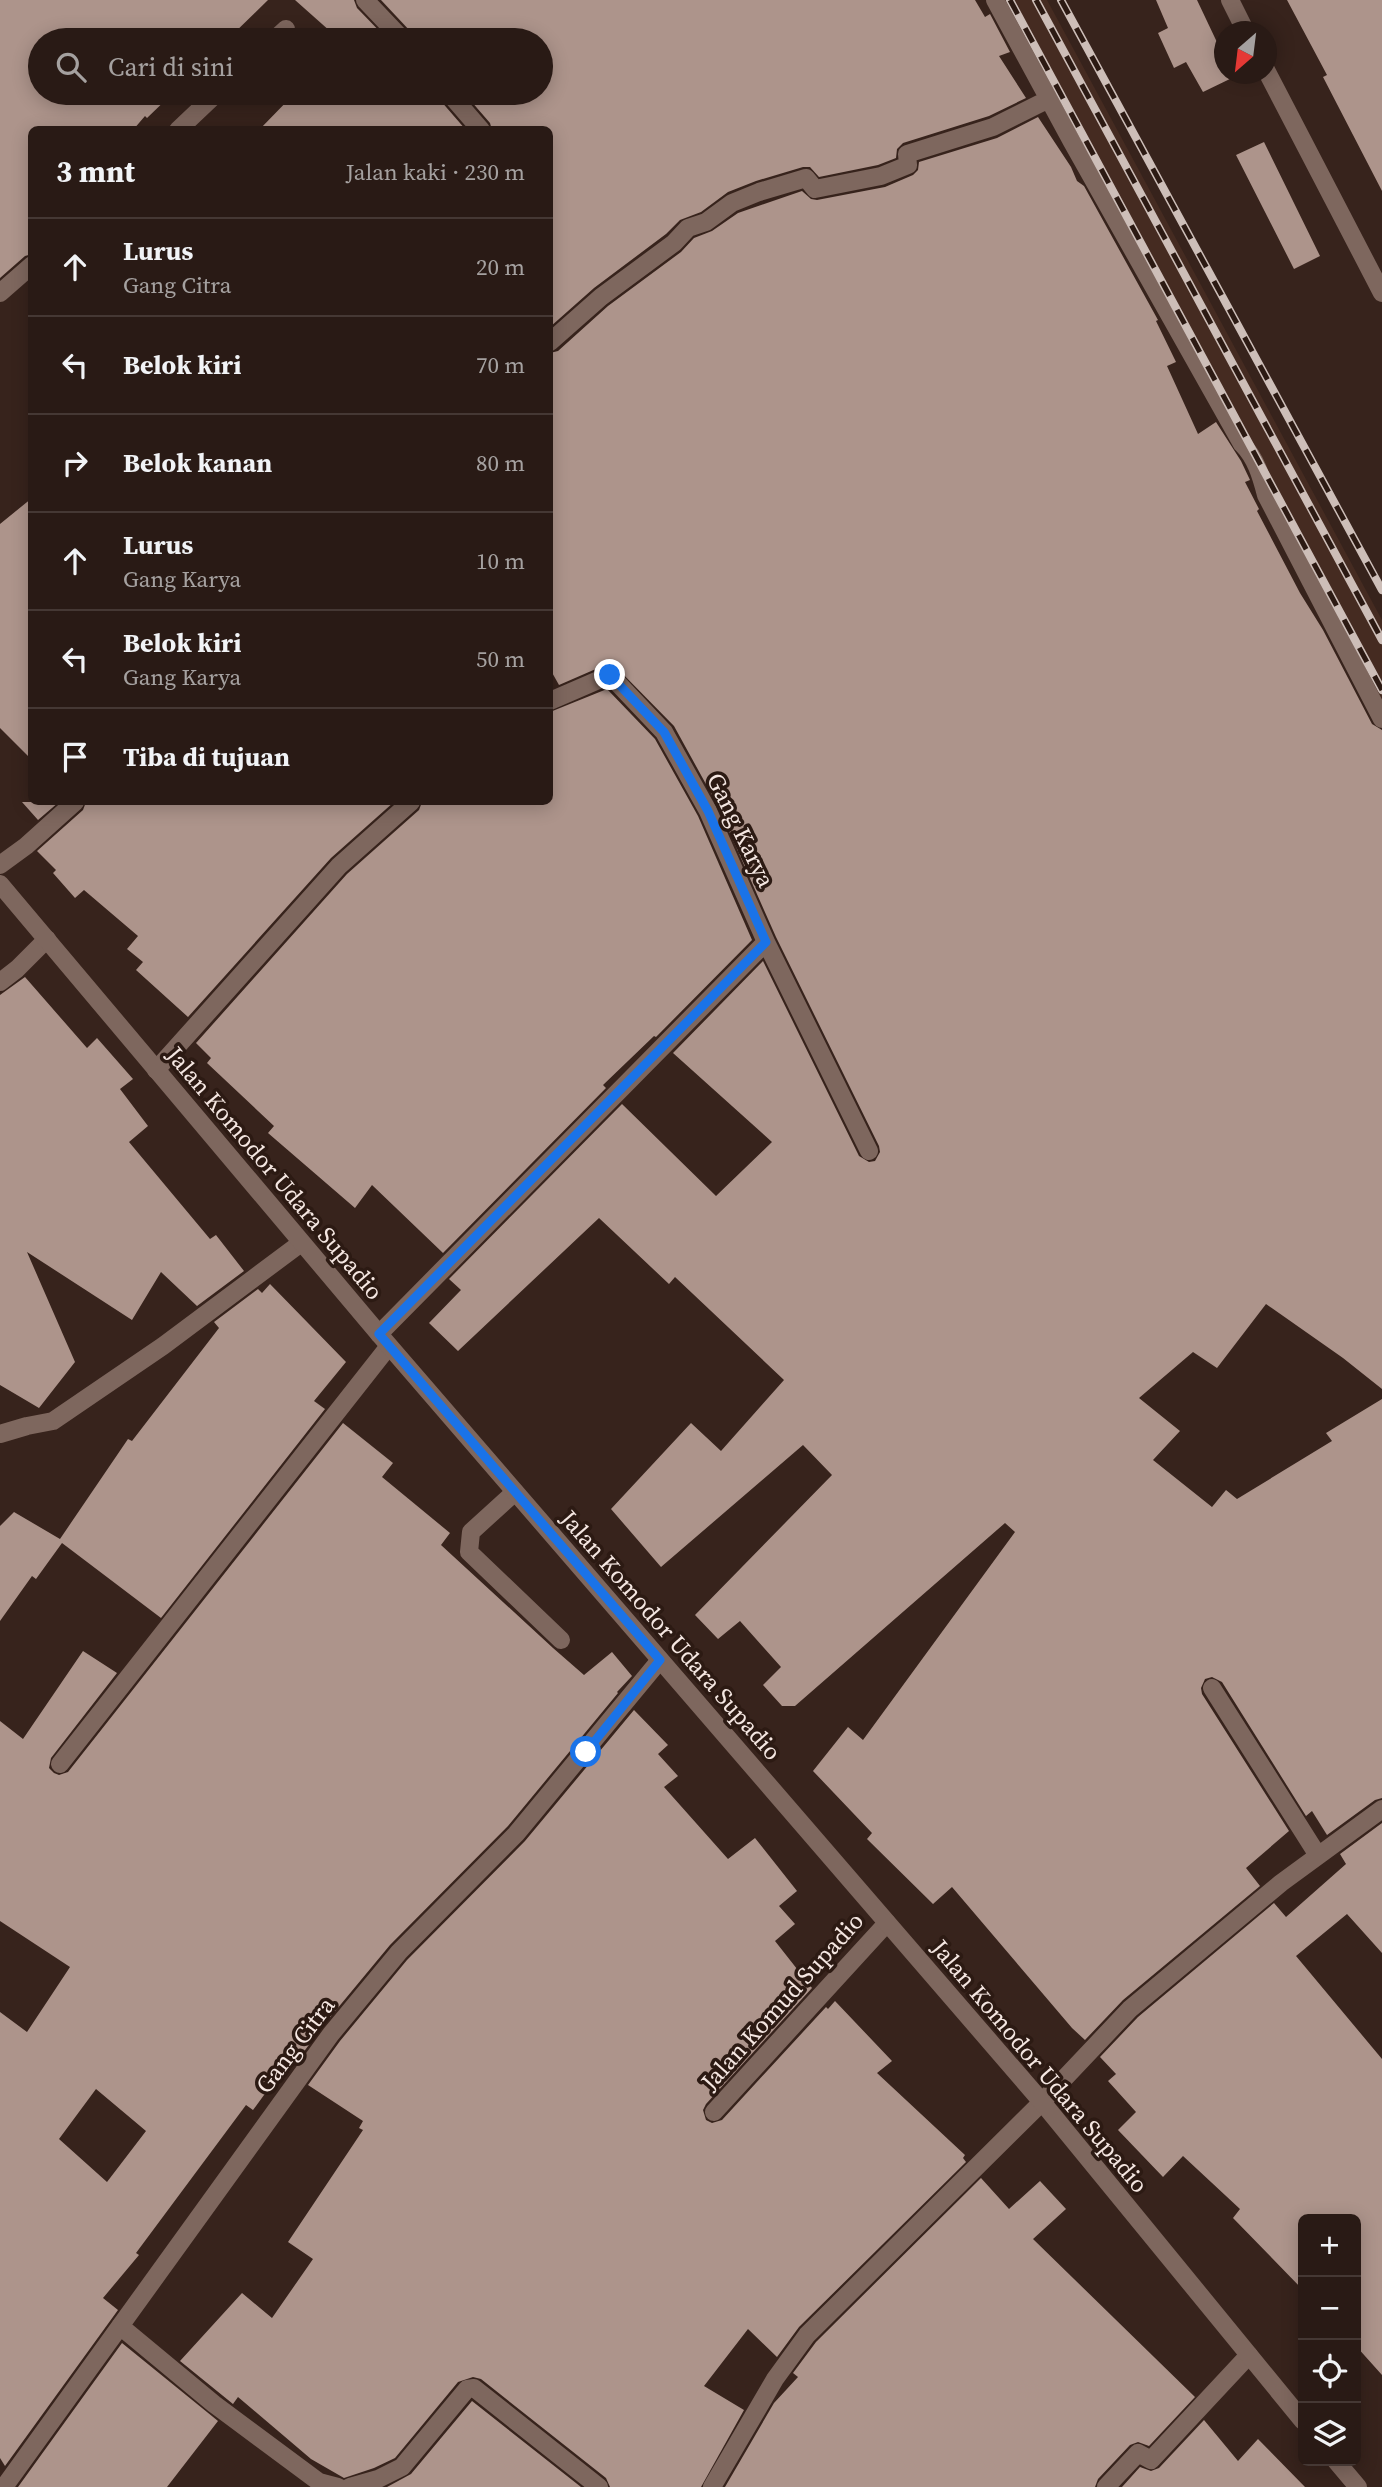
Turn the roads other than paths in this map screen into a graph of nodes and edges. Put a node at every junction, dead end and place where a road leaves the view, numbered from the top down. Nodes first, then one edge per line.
1 (365, 0) edge
2 (996, 0) edge
3 (1230, 0) edge
4 (1240, 21) edge
5 (392, 28) edge
6 (1273, 84) edge
7 (1049, 99) junction
8 (204, 105) edge
9 (459, 105) edge
10 (182, 126) edge
11 (478, 126) edge
12 (28, 268) edge
13 (1382, 292) edge
14 (0, 293) edge
15 (553, 339) edge
16 (553, 700) edge
17 (1382, 719) edge
18 (72, 805) edge
19 (408, 805) edge
20 (0, 865) edge
21 (0, 884) edge
22 (47, 939) junction
23 (766, 942) junction
24 (0, 982) edge
25 (156, 1070) junction
26 (869, 1151) dead end
27 (302, 1243) junction
28 (384, 1340) junction
29 (0, 1434) edge
30 (515, 1492) junction
31 (561, 1640) dead end
32 (660, 1660) junction
33 (1212, 1688) dead end
34 (60, 1764) dead end
35 (1382, 1809) edge
36 (1317, 1854) junction
37 (887, 1923) junction
38 (1042, 2102) junction
39 (714, 2112) dead end
40 (120, 2326) junction
41 (1249, 2355) junction
42 (1298, 2415) edge
43 (1340, 2466) edge
44 (4, 2487) edge
45 (338, 2487) edge
46 (350, 2487) edge
47 (599, 2487) edge
48 (712, 2487) edge
49 (1106, 2487) edge
50 (1358, 2487) edge

1 - 5 street
2 - 7 street
3 - 4 street
6 - 13 street
7 - 15 street
7 - 17 street
8 - 10 street
9 - 11 street
12 - 14 street
16 - 23 street, Gang Karya
18 - 20 street
19 - 25 street
21 - 22 street, Jalan Komodor Udara Supadio
22 - 24 street
22 - 25 street, Jalan Komodor Udara Supadio
23 - 26 street
23 - 28 street
25 - 27 street, Jalan Komodor Udara Supadio
27 - 28 street, Jalan Komodor Udara Supadio
27 - 29 street
28 - 30 street, Jalan Komodor Udara Supadio
28 - 34 street
30 - 31 street
30 - 32 street, Jalan Komodor Udara Supadio
32 - 37 street, Jalan Komodor Udara Supadio
32 - 40 street, Gang Citra
33 - 36 street
35 - 36 street
36 - 38 street
37 - 38 street, Jalan Komodor Udara Supadio
37 - 39 street, Jalan Komud Supadio
38 - 41 street, Jalan Komodor Udara Supadio
38 - 48 street
40 - 44 street, Gang Citra
40 - 45 street
41 - 42 street, Jalan Komodor Udara Supadio
41 - 49 street
43 - 50 street
46 - 47 street

